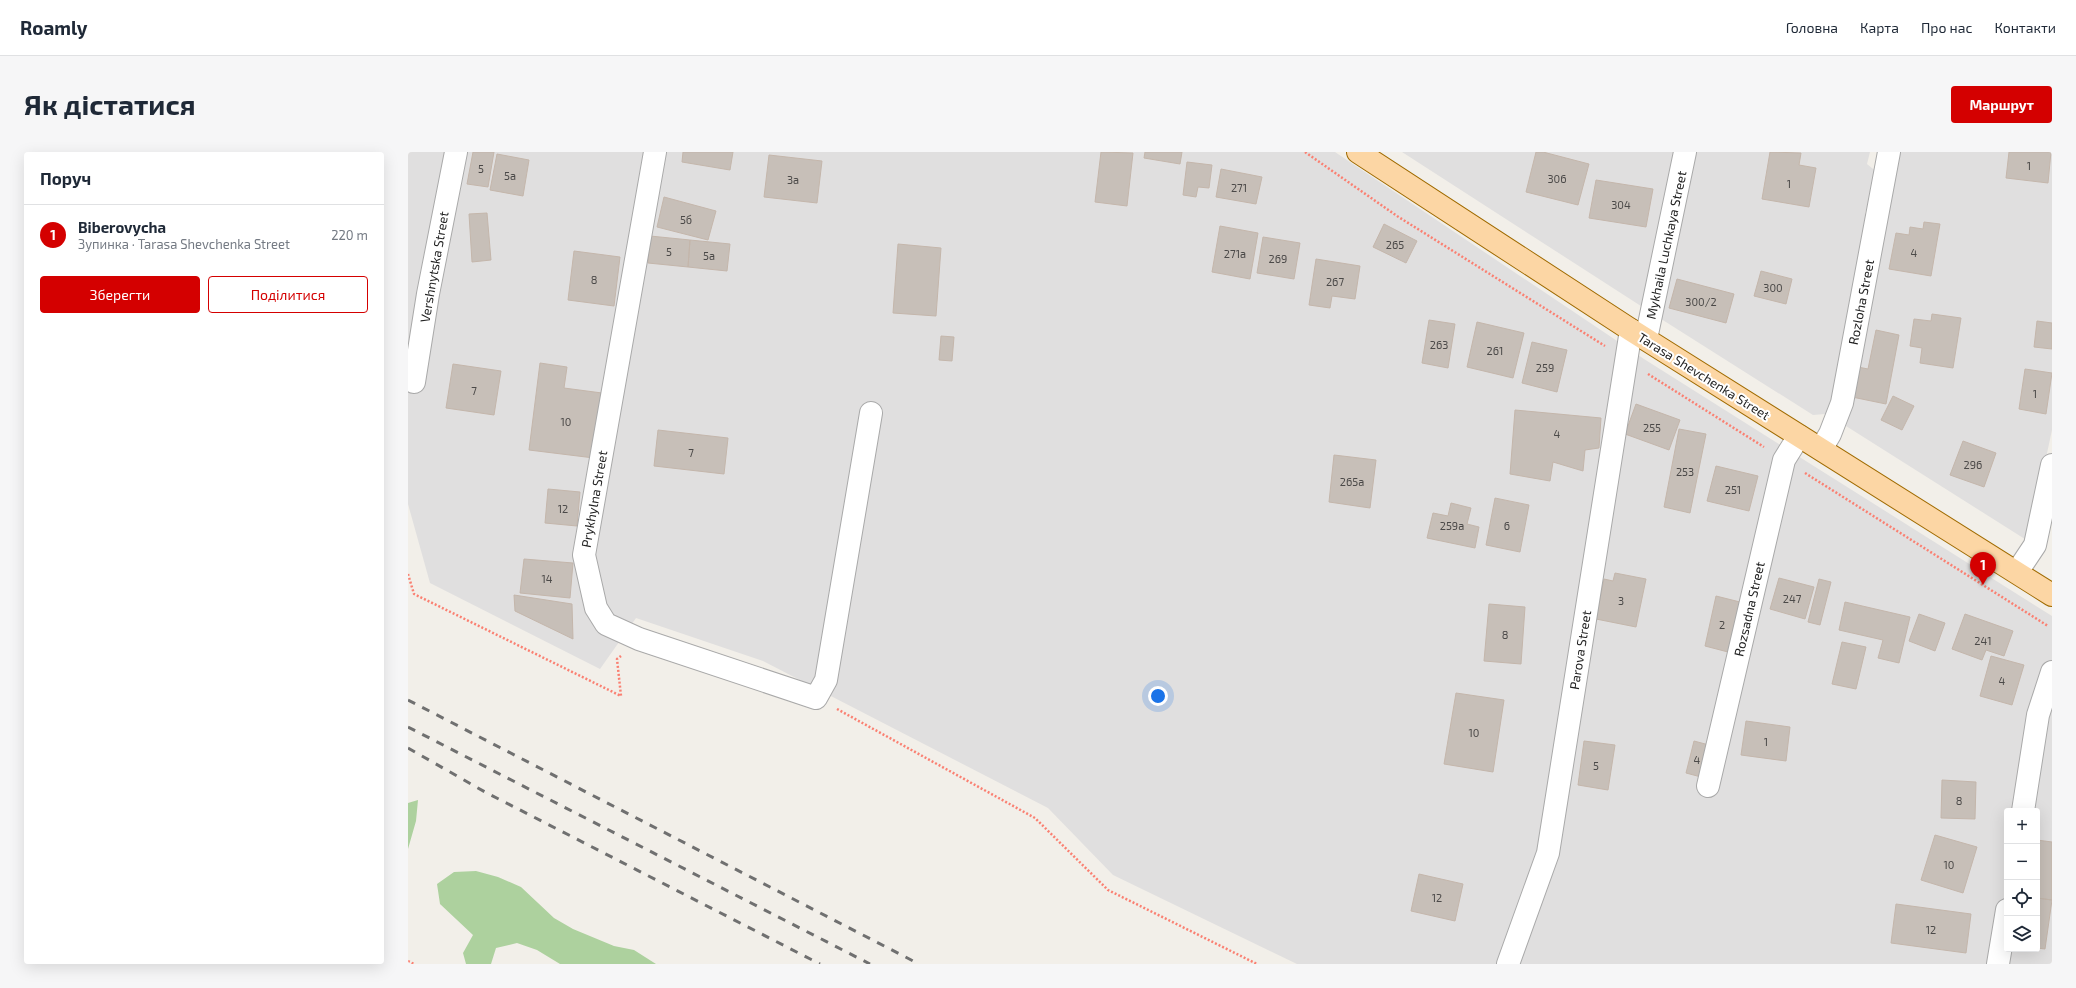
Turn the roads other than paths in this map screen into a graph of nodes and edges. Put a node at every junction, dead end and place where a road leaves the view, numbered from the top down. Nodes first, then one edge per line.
1 (456, 152) edge
2 (655, 152) edge
3 (1358, 152) edge
4 (1685, 152) edge
5 (1889, 152) edge
6 (1638, 334) junction
7 (414, 382) dead end
8 (871, 413) dead end
9 (1799, 436) junction
10 (1821, 449) junction
11 (2052, 465) edge
12 (2017, 572) junction
13 (2052, 595) edge
14 (2052, 672) edge
15 (1708, 786) dead end
16 (2023, 808) edge
17 (2006, 916) edge
18 (1508, 964) edge
19 (1998, 964) edge

1 - 7 street, Vershnytska Street
2 - 8 street, Prykhylna Street
3 - 6 main road, Tarasa Shevchenka Street
4 - 6 street, Mykhaila Luchkaya Street
5 - 10 street, Rozloha Street
6 - 9 main road, Tarasa Shevchenka Street
6 - 18 street, Parova Street
9 - 10 main road, Tarasa Shevchenka Street
9 - 15 street, Rozsadna Street
10 - 12 main road, Tarasa Shevchenka Street
11 - 12 street
12 - 13 main road, Tarasa Shevchenka Street
14 - 16 street
17 - 19 street

